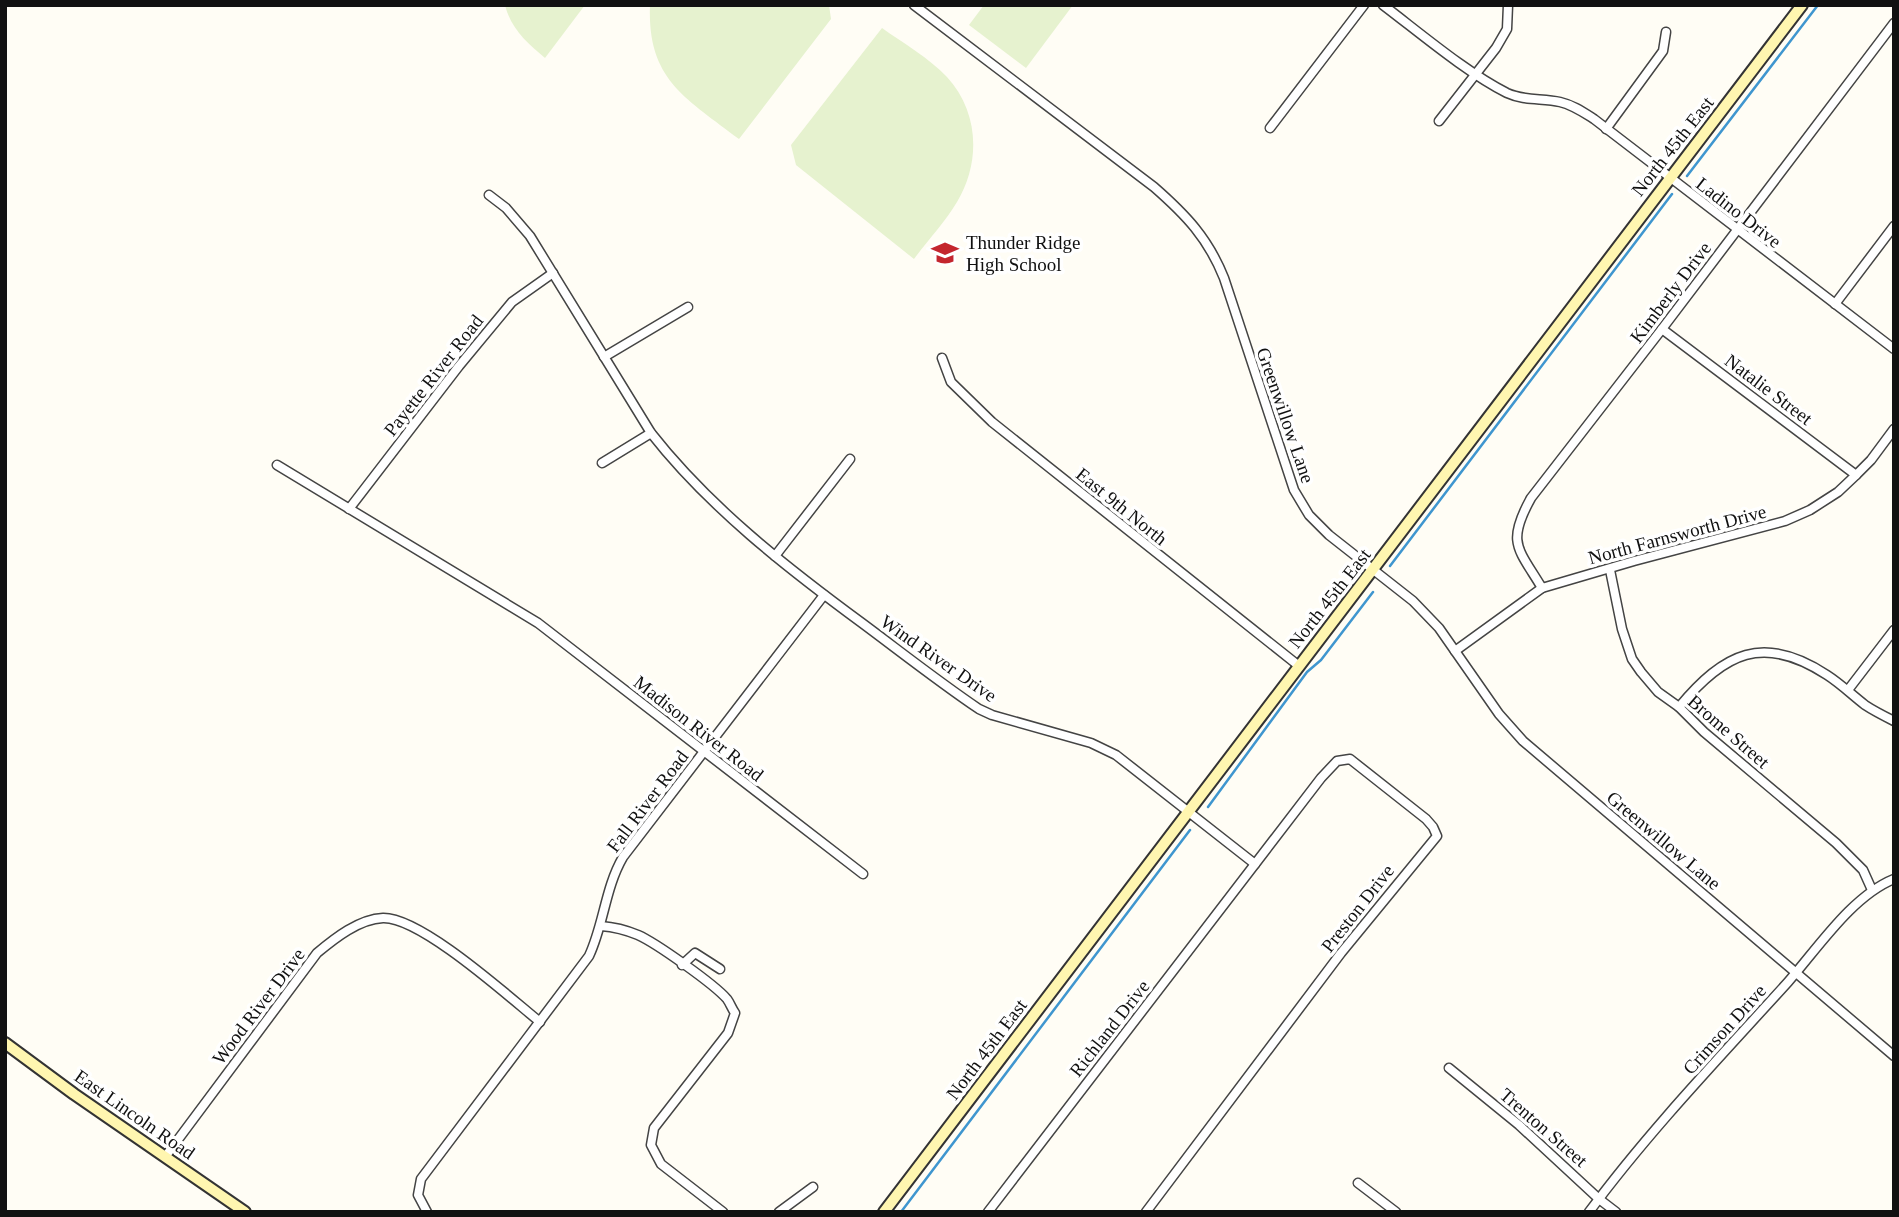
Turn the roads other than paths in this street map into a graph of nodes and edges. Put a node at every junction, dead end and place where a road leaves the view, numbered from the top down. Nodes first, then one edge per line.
1 (914, 5) edge
2 (1364, 5) edge
3 (1383, 5) edge
4 (1508, 5) edge
5 (1802, 5) edge
6 (1894, 23) edge
7 (1665, 32) dead end
8 (1477, 74) junction
9 (1439, 121) dead end
10 (1270, 128) dead end
11 (1606, 129) junction
12 (1670, 179) junction
13 (489, 195) dead end
14 (1894, 226) edge
15 (1736, 230) junction
16 (553, 274) junction
17 (1835, 304) junction
18 (688, 307) dead end
19 (1662, 330) junction
20 (1894, 349) edge
21 (604, 358) junction
22 (942, 358) dead end
23 (1894, 429) edge
24 (651, 433) junction
25 (850, 459) dead end
26 (602, 463) dead end
27 (277, 465) dead end
28 (1856, 475) junction
29 (349, 509) junction
30 (775, 556) junction
31 (1374, 569) junction
32 (1610, 570) junction
33 (1542, 589) junction
34 (824, 595) junction
35 (1894, 629) edge
36 (1455, 651) junction
37 (1299, 666) junction
38 (1848, 690) junction
39 (1679, 707) junction
40 (1894, 721) edge
41 (704, 751) junction
42 (1187, 812) junction
43 (1255, 864) junction
44 (863, 874) dead end
45 (1894, 879) edge
46 (1872, 890) junction
47 (601, 926) junction
48 (682, 965) junction
49 (720, 970) dead end
50 (1796, 972) junction
51 (540, 1022) junction
52 (5, 1043) edge
53 (1894, 1056) edge
54 (1449, 1068) dead end
55 (165, 1157) junction
56 (1358, 1182) dead end
57 (813, 1187) dead end
58 (1599, 1199) junction
59 (245, 1212) edge
60 (427, 1212) edge
61 (723, 1212) edge
62 (779, 1212) edge
63 (884, 1212) edge
64 (988, 1212) edge
65 (1146, 1212) edge
66 (1396, 1212) edge
67 (1589, 1212) edge
68 (1616, 1212) edge

1 - 31 street, Greenwillow Lane
2 - 10 street
3 - 8 street, Ladino Drive
4 - 8 street
5 - 12 main road, North 45th East
6 - 15 street, Kimberly Drive
7 - 11 street
8 - 9 street
8 - 11 street, Ladino Drive
11 - 12 street, Ladino Drive
12 - 15 street, Ladino Drive
12 - 31 main road, North 45th East
13 - 16 street
14 - 17 street
15 - 17 street, Ladino Drive
15 - 19 street, Kimberly Drive
16 - 21 street
16 - 29 street, Payette River Road
17 - 20 street, Ladino Drive
18 - 21 street
19 - 28 street, Natalie Street
19 - 33 street, Kimberly Drive
21 - 24 street
22 - 37 street, East 9th North
23 - 28 street, North Farnsworth Drive
24 - 26 street
24 - 30 street
25 - 30 street
27 - 29 street, Madison River Road
28 - 32 street, North Farnsworth Drive
29 - 41 street, Madison River Road
30 - 34 street, Wind River Drive
31 - 36 street, Greenwillow Lane
31 - 37 main road, North 45th East
32 - 33 street, North Farnsworth Drive
32 - 39 street, Brome Street
33 - 36 street, North Farnsworth Drive
34 - 41 street, Fall River Road
34 - 42 street, Wind River Drive
35 - 38 street
36 - 50 street, Greenwillow Lane
37 - 42 main road, North 45th East
38 - 39 street
38 - 40 street
39 - 46 street, Brome Street
41 - 44 street, Madison River Road
41 - 47 street, Fall River Road
42 - 43 street, Wind River Drive
42 - 63 main road, North 45th East
43 - 64 street, Richland Drive
43 - 65 street, Preston Drive
45 - 46 street, Crimson Drive
46 - 50 street, Crimson Drive
47 - 48 street
47 - 51 street, Fall River Road
48 - 49 street
48 - 61 street
50 - 53 street, Greenwillow Lane
50 - 58 street, Crimson Drive
51 - 55 street, Wood River Drive
51 - 60 street, Fall River Road
52 - 55 main road, East Lincoln Road
54 - 58 street, Trenton Street
55 - 59 main road, East Lincoln Road
56 - 66 street
57 - 62 street
58 - 67 street, Crimson Drive
58 - 68 street, Trenton Street

